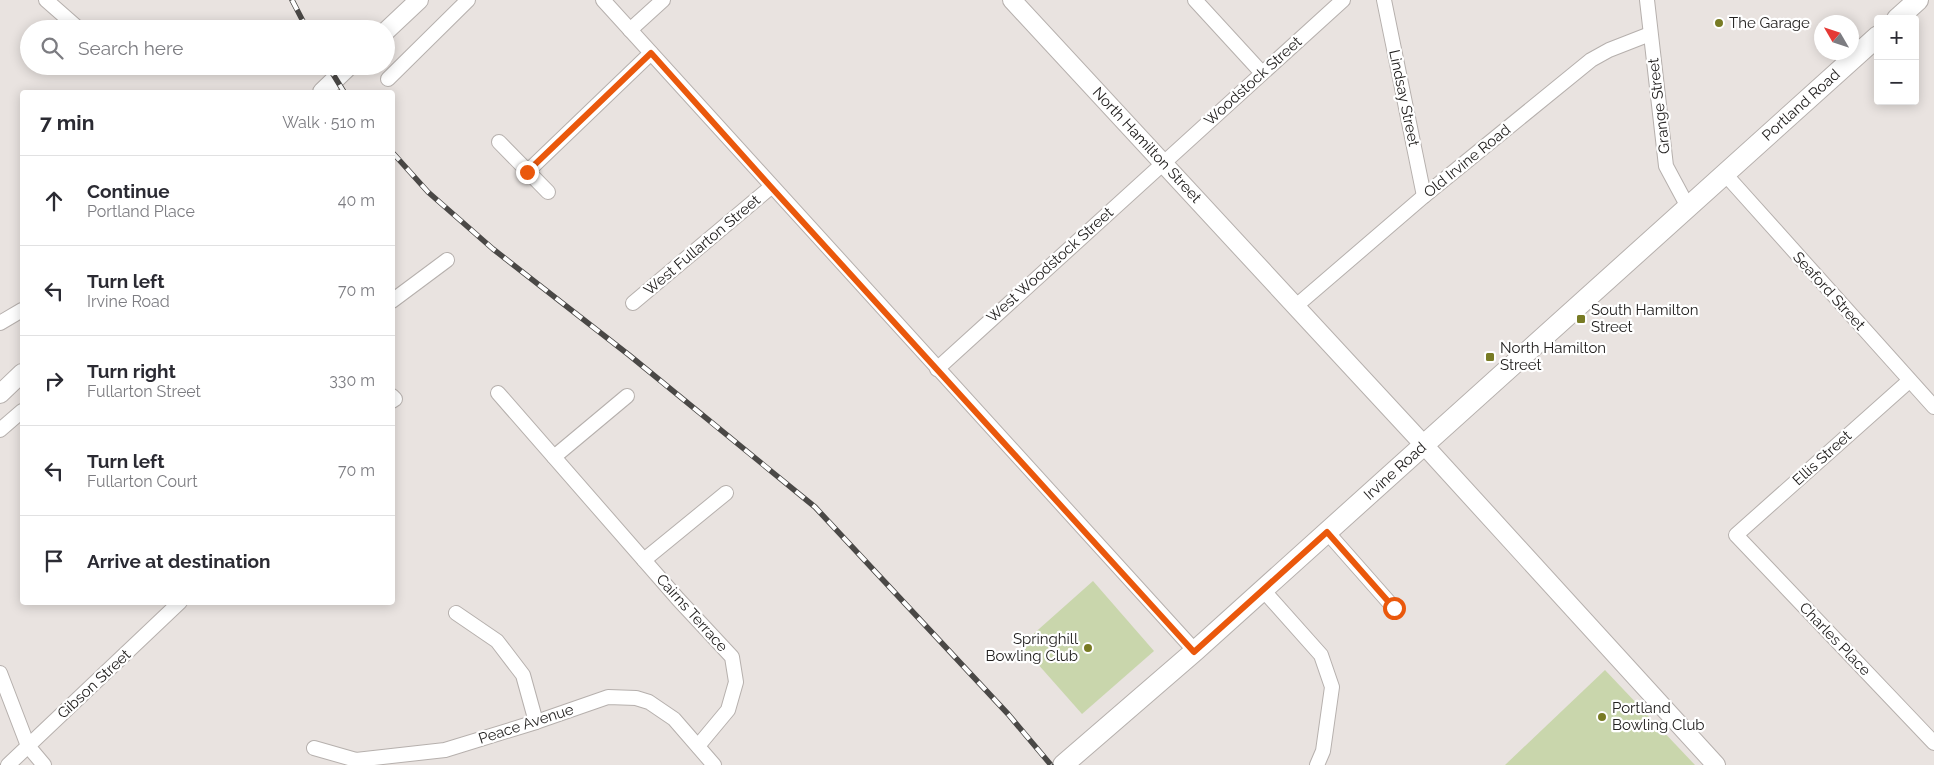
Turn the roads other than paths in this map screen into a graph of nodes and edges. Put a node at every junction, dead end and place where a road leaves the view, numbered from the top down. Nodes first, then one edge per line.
1 (46, 0) edge
2 (419, 0) edge
3 (468, 0) edge
4 (603, 0) edge
5 (663, 0) edge
6 (1012, 0) edge
7 (1196, 0) edge
8 (1343, 0) edge
9 (1384, 0) edge
10 (1647, 0) edge
11 (1918, 0) edge
12 (1901, 15) edge
13 (69, 20) edge
14 (395, 23) edge
15 (630, 30) junction
16 (1650, 34) junction
17 (1874, 40) edge
18 (651, 53) junction
19 (395, 72) edge
20 (1262, 73) junction
21 (340, 75) edge
22 (392, 75) edge
23 (388, 79) dead end
24 (324, 90) edge
25 (499, 142) dead end
26 (1162, 162) junction
27 (527, 172) junction
28 (1725, 174) junction
29 (771, 187) junction
30 (548, 192) dead end
31 (1424, 196) junction
32 (1688, 207) junction
33 (447, 260) dead end
34 (395, 299) edge
35 (633, 302) dead end
36 (1296, 306) junction
37 (20, 311) edge
38 (0, 323) edge
39 (937, 369) junction
40 (20, 375) edge
41 (1909, 381) junction
42 (498, 393) dead end
43 (0, 394) edge
44 (627, 396) dead end
45 (1934, 407) edge
46 (20, 413) edge
47 (0, 430) edge
48 (1424, 445) junction
49 (554, 457) junction
50 (726, 493) dead end
51 (1327, 532) junction
52 (1736, 535) joint
53 (644, 560) junction
54 (1263, 590) junction
55 (177, 605) edge
56 (1394, 608) dead end
57 (456, 613) dead end
58 (1194, 652) junction
59 (0, 673) edge
60 (536, 722) junction
61 (1934, 743) edge
62 (28, 746) junction
63 (698, 746) junction
64 (314, 748) dead end
65 (8, 765) edge
66 (44, 765) edge
67 (714, 765) edge
68 (1063, 765) edge
69 (1317, 765) edge
70 (1716, 765) edge

1 - 13 street
2 - 14 street
3 - 19 street
4 - 15 street
5 - 15 street
6 - 26 street, North Hamilton Street
7 - 20 street
8 - 20 street, Woodstock Street
9 - 31 street, Lindsay Street
10 - 16 street, Grange Street
11 - 12 main road
15 - 18 street
16 - 31 street, Old Irvine Road
16 - 32 street, Grange Street
17 - 28 main road, Portland Road
18 - 27 street
18 - 29 street
20 - 26 street, Woodstock Street
21 - 24 street
22 - 23 street
25 - 27 street
26 - 36 street, North Hamilton Street
26 - 39 street, West Woodstock Street
27 - 30 street
28 - 32 main road, Irvine Road
28 - 41 street, Seaford Street
29 - 35 street, West Fullarton Street
29 - 39 street
31 - 36 street, Old Irvine Road
32 - 48 main road, Irvine Road
33 - 34 street
36 - 48 street, North Hamilton Street
37 - 38 street
39 - 58 street
40 - 43 street
41 - 45 street, Seaford Street
41 - 52 street, Ellis Street
42 - 49 street, Cairns Terrace
44 - 49 street
46 - 47 street
48 - 51 main road, Irvine Road
48 - 70 street
49 - 53 street, Cairns Terrace
50 - 53 street, Cairns Terrace
51 - 54 main road, Irvine Road
51 - 56 street
52 - 61 street, Charles Place
53 - 63 street, Cairns Terrace
54 - 58 main road, Irvine Road
54 - 69 street
55 - 62 street, Gibson Street
57 - 60 street
58 - 68 main road, Irvine Road
59 - 62 street
60 - 63 street, Peace Avenue
60 - 64 street, Peace Avenue
62 - 65 street, Gibson Street
62 - 66 street
63 - 67 street, Peace Avenue

